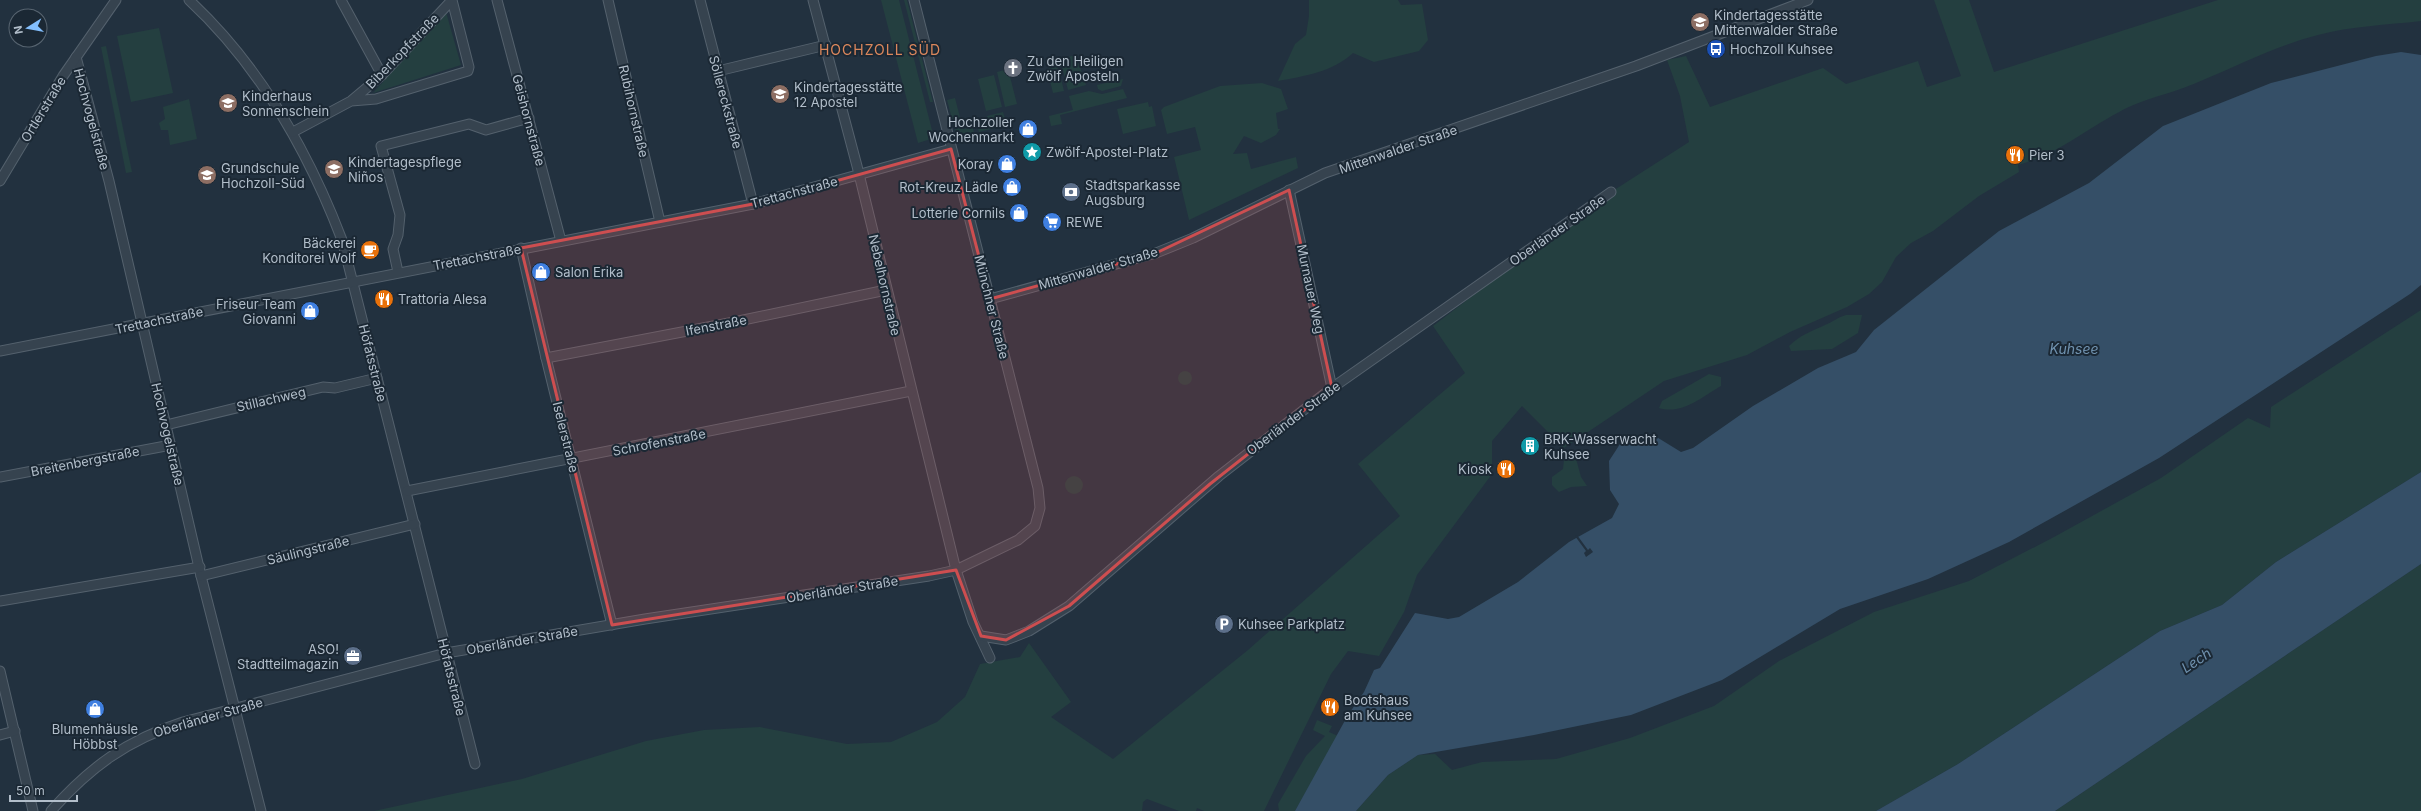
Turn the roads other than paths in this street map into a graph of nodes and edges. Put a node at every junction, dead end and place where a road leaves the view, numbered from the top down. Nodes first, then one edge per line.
1 (116, 0) edge
2 (189, 0) edge
3 (341, 0) edge
4 (452, 0) edge
5 (497, 0) edge
6 (608, 0) edge
7 (700, 0) edge
8 (813, 0) edge
9 (914, 0) edge
10 (1808, 0) edge
11 (826, 45) junction
12 (76, 57) junction
13 (718, 71) junction
14 (382, 75) junction
15 (351, 101) junction
16 (529, 118) junction
17 (293, 132) junction
18 (950, 149) junction
19 (859, 175) junction
20 (0, 181) edge
21 (1289, 190) junction
22 (1611, 192) dead end
23 (753, 204) junction
24 (660, 222) junction
25 (561, 241) junction
26 (521, 248) junction
27 (398, 272) junction
28 (353, 281) junction
29 (886, 290) junction
30 (990, 299) junction
31 (142, 324) junction
32 (0, 351) edge
33 (546, 358) junction
34 (377, 378) junction
35 (1332, 388) junction
36 (911, 391) junction
37 (166, 425) junction
38 (170, 444) junction
39 (572, 460) junction
40 (0, 477) edge
41 (407, 491) junction
42 (415, 524) junction
43 (956, 570) junction
44 (200, 572) junction
45 (0, 601) edge
46 (612, 625) junction
47 (981, 636) junction
48 (446, 653) junction
49 (990, 658) dead end
50 (0, 671) edge
51 (236, 708) junction
52 (15, 731) junction
53 (0, 735) edge
54 (475, 764) dead end
55 (33, 811) edge
56 (51, 811) edge
57 (261, 811) edge

1 - 12 street, Ortlerstraße
2 - 17 street, Höfatsstraße
3 - 14 street
4 - 14 street, Biberkopfstraße
4 - 15 street, Biberkopfstraße
5 - 16 street, Geishornstraße
6 - 24 street, Rubihornstraße
7 - 13 street, Söllereckstraße
8 - 11 street, Nebelhornstraße
9 - 18 street, Münchner Straße
10 - 21 street, Mittenwalder Straße
11 - 13 street
11 - 19 street, Nebelhornstraße
12 - 20 street, Ortlerstraße
12 - 31 street, Hochvogelstraße
13 - 23 street, Söllereckstraße
14 - 15 street, Biberkopfstraße
15 - 17 street, Biberkopfstraße
16 - 25 street, Geishornstraße
16 - 27 street
17 - 28 street, Höfatsstraße
18 - 19 street, Trettachstraße
18 - 30 street, Münchner Straße
19 - 23 street, Trettachstraße
19 - 29 street, Nebelhornstraße
21 - 30 street, Mittenwalder Straße
21 - 35 street, Murnauer Weg
22 - 35 street, Oberländer Straße
23 - 24 street, Trettachstraße
24 - 25 street, Trettachstraße
25 - 26 street, Trettachstraße
26 - 27 street, Trettachstraße
26 - 33 street, Iselerstraße
27 - 28 street, Trettachstraße
28 - 31 street, Trettachstraße
28 - 34 street, Höfatsstraße
29 - 33 street, Ifenstraße
29 - 36 street, Nebelhornstraße
30 - 43 street, Münchner Straße
31 - 32 street, Trettachstraße
31 - 37 street, Hochvogelstraße
33 - 39 street, Iselerstraße
34 - 37 street, Stillachweg
34 - 41 street, Höfatsstraße
35 - 47 street, Oberländer Straße
36 - 39 street, Schrofenstraße
36 - 43 street, Nebelhornstraße
37 - 38 street, Hochvogelstraße
38 - 40 street, Breitenbergstraße
38 - 44 street, Hochvogelstraße
39 - 41 street, Schrofenstraße
39 - 46 street, Iselerstraße
41 - 42 street, Höfatsstraße
42 - 44 street, Säulingstraße
42 - 48 street, Höfatsstraße
43 - 46 street, Oberländer Straße
43 - 47 street
44 - 45 street, Säulingstraße
44 - 51 street, Hochvogelstraße
46 - 48 street, Oberländer Straße
47 - 49 street
48 - 51 street, Oberländer Straße
48 - 54 street, Höfatsstraße
50 - 52 street
51 - 56 street, Oberländer Straße
51 - 57 street, Hochvogelstraße
52 - 53 street
52 - 55 street

